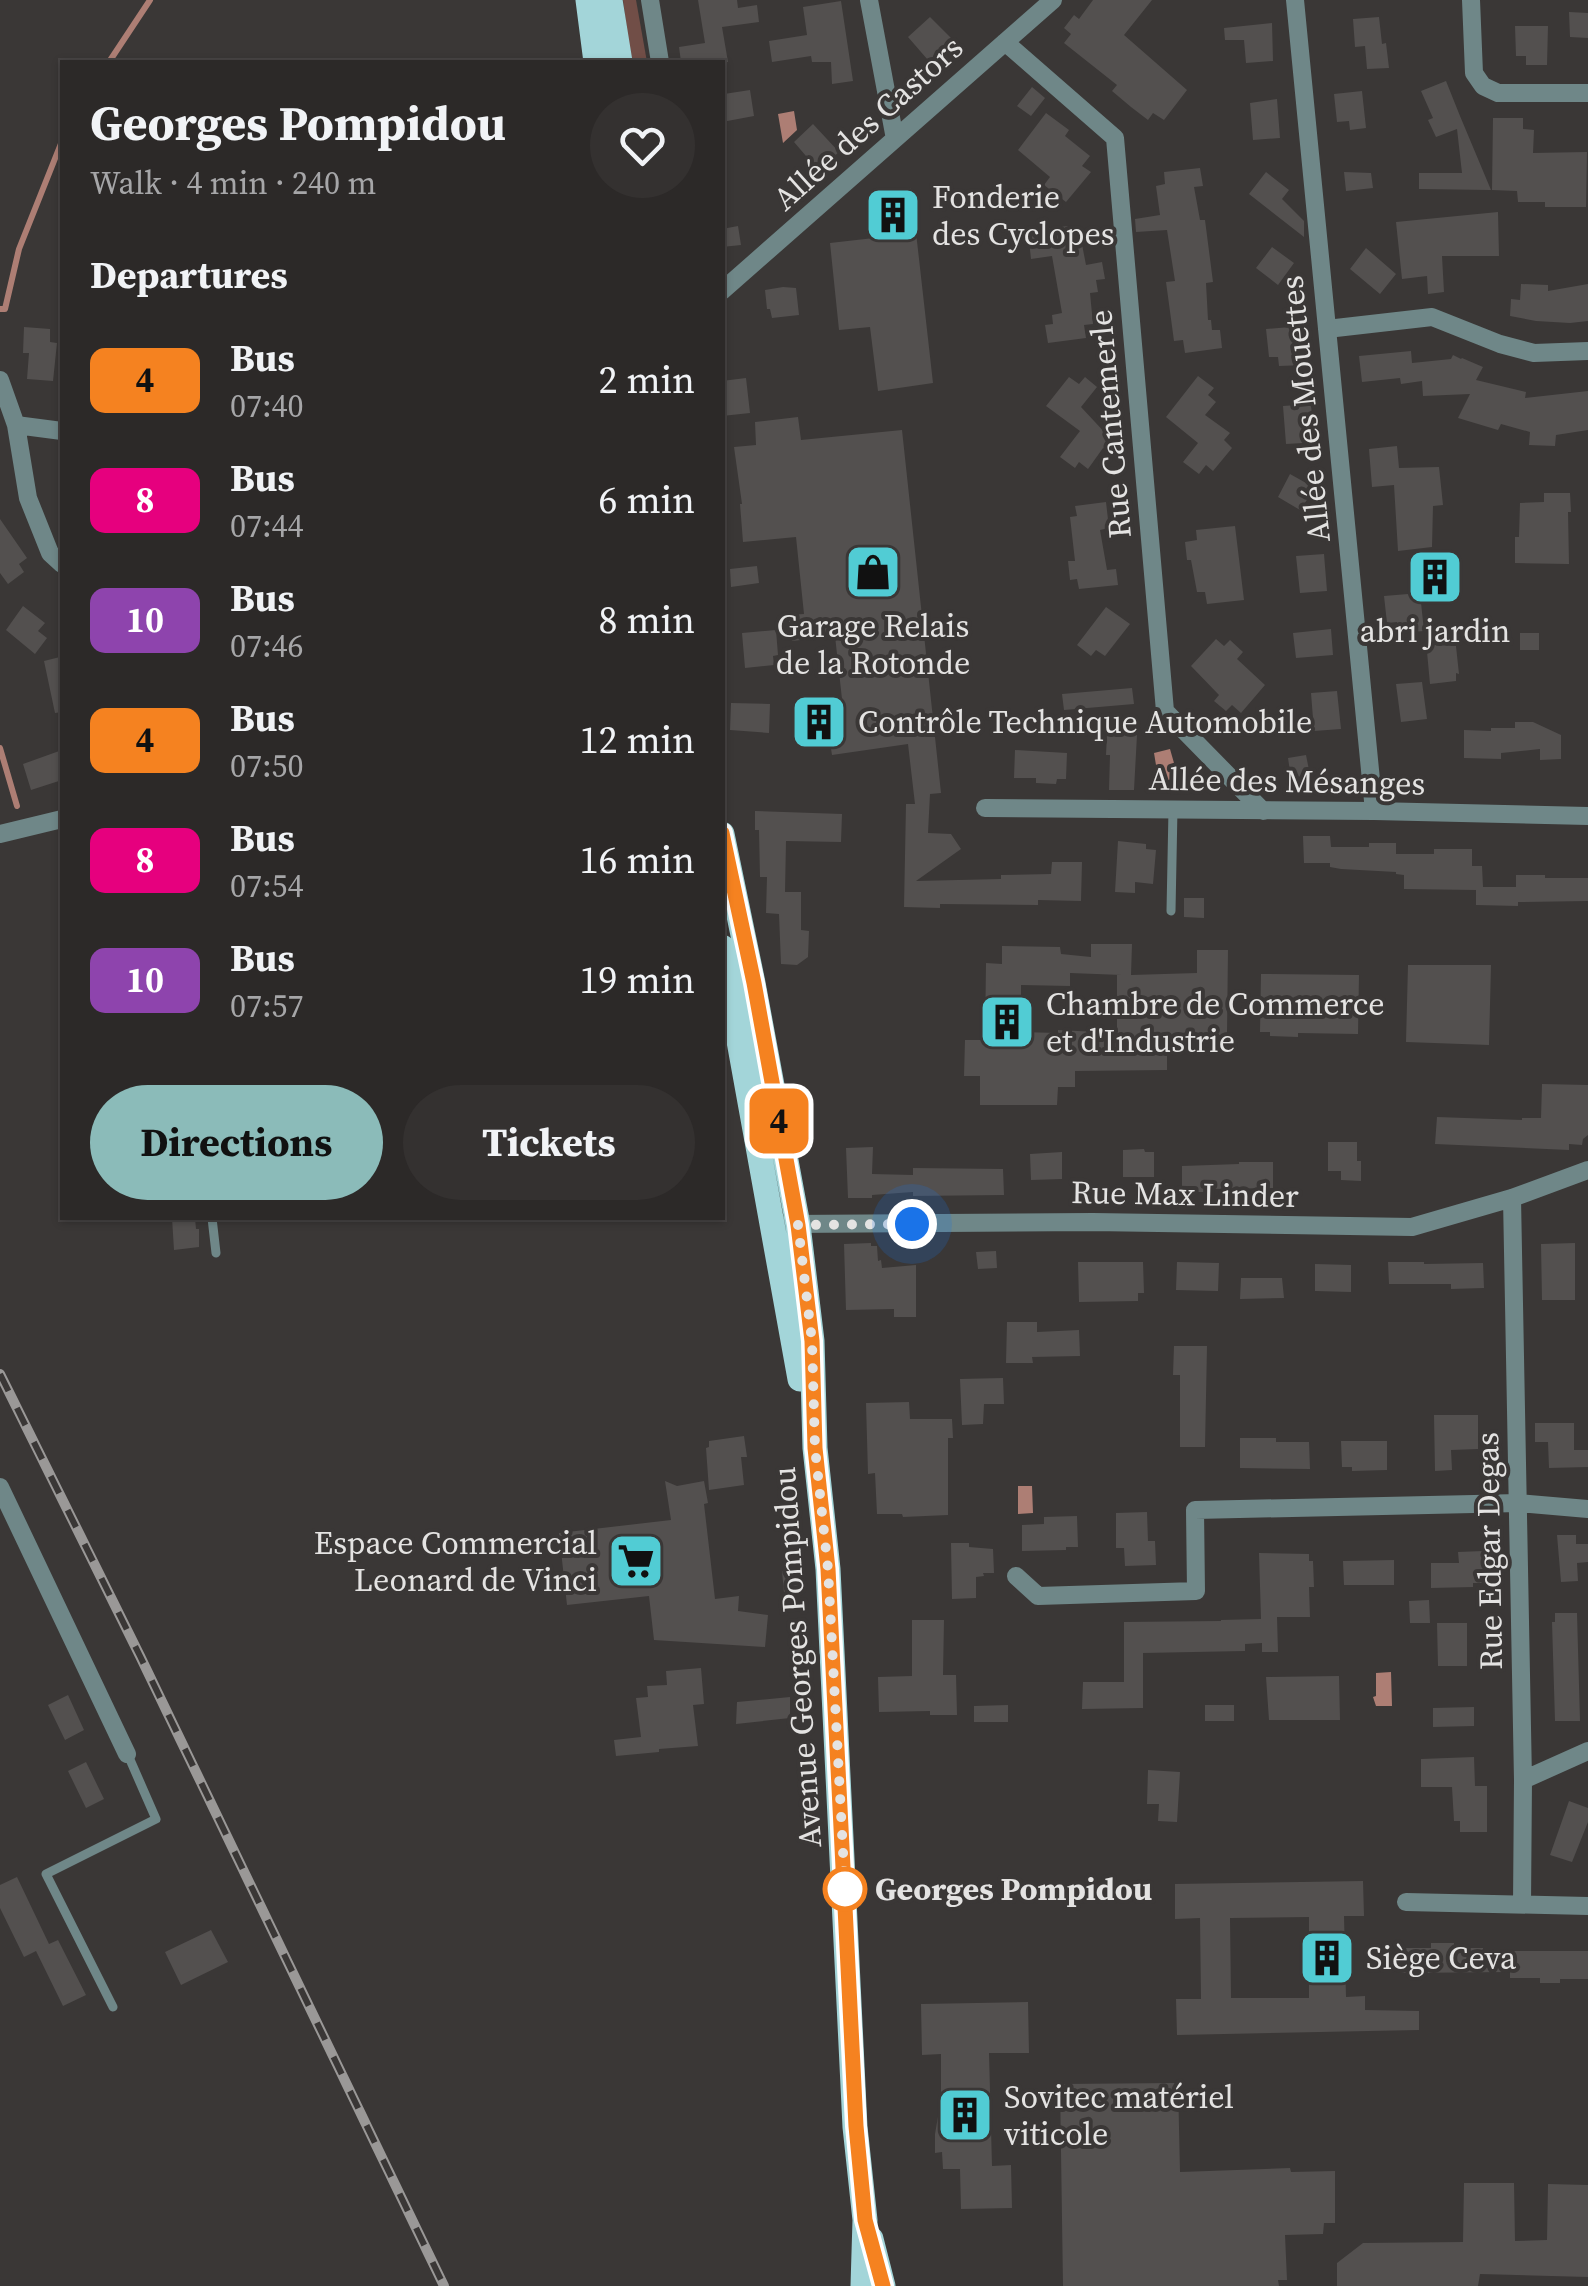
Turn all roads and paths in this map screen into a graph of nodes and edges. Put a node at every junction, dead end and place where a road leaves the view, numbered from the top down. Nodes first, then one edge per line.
1 (588, 0) edge
2 (610, 0) edge
3 (650, 0) edge
4 (869, 0) edge
5 (1053, 0) edge
6 (1295, 0) edge
7 (1471, 0) edge
8 (1005, 42) junction
9 (596, 60) edge
10 (620, 60) edge
11 (660, 60) edge
12 (1588, 93) edge
13 (895, 139) junction
14 (725, 288) edge
15 (1327, 329) junction
16 (1588, 351) edge
17 (0, 380) edge
18 (16, 425) junction
19 (60, 430) edge
20 (60, 562) edge
21 (985, 808) dead end
22 (1173, 809) junction
23 (1374, 811) junction
24 (1263, 812) junction
25 (1588, 816) edge
26 (60, 819) edge
27 (0, 834) edge
28 (725, 848) edge
29 (1171, 911) dead end
30 (725, 960) edge
31 (1588, 1170) edge
32 (1512, 1198) junction
33 (212, 1220) edge
34 (785, 1224) junction
35 (216, 1252) dead end
36 (0, 1487) edge
37 (1519, 1503) junction
38 (1588, 1509) edge
39 (1016, 1576) dead end
40 (1588, 1751) edge
41 (127, 1754) joint
42 (1524, 1780) junction
43 (1406, 1902) dead end
44 (1522, 1904) junction
45 (1588, 1906) edge
46 (113, 2007) dead end
47 (865, 2220) junction
48 (862, 2286) edge
49 (884, 2286) edge

1 - 9 main road
2 - 10 main road
3 - 11 street
4 - 13 street
5 - 8 street, Allée des Castors
6 - 15 street, Allée des Mouettes
7 - 12 street
8 - 13 street, Allée des Castors
8 - 24 street, Rue Cantemerle
13 - 14 street, Allée des Castors
15 - 16 street
15 - 23 street, Allée des Mouettes
17 - 18 street
18 - 19 street
18 - 20 street
21 - 22 street, Allée des Mésanges
22 - 24 street, Allée des Mésanges
22 - 29 lane
23 - 24 street, Allée des Mésanges
23 - 25 street, Allée des Mésanges
26 - 27 street
28 - 34 main road, Avenue Georges Pompidou
30 - 34 main road, Avenue Georges Pompidou
31 - 32 street, Rue Max Linder
32 - 34 street, Rue Max Linder
32 - 37 street, Rue Edgar Degas
33 - 35 lane
34 - 47 main road, Avenue Georges Pompidou
36 - 41 street
37 - 38 street
37 - 39 street
37 - 42 street, Rue Edgar Degas
40 - 42 street
41 - 46 lane
42 - 44 street, Rue Edgar Degas
43 - 44 street
44 - 45 street
47 - 48 main road, Avenue Georges Pompidou
47 - 49 main road, Avenue Georges Pompidou

